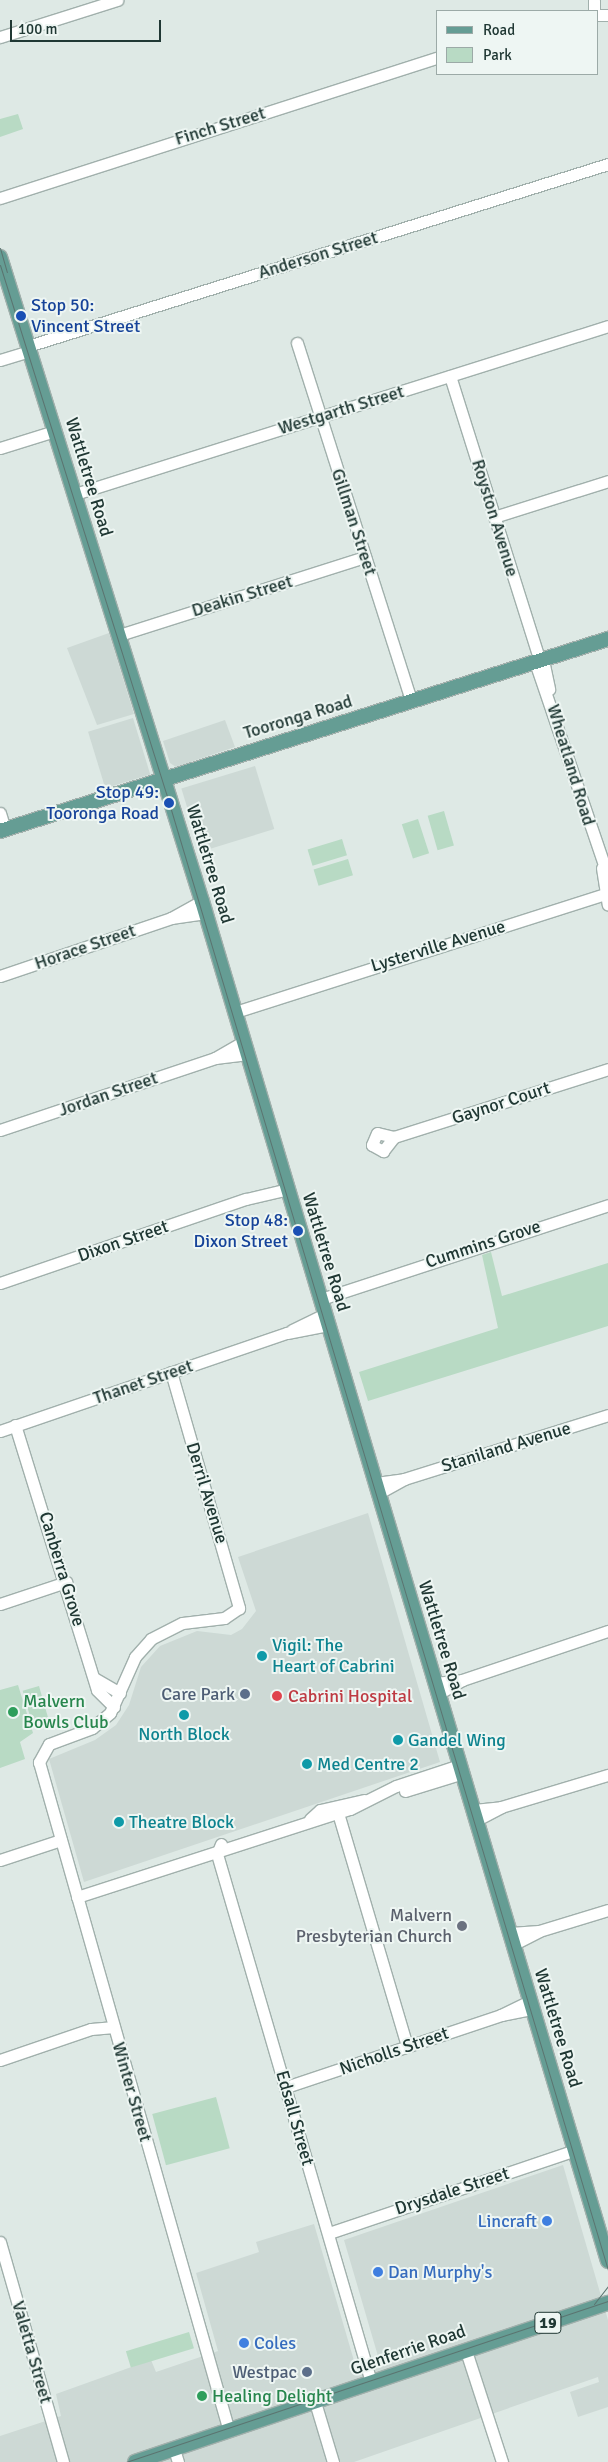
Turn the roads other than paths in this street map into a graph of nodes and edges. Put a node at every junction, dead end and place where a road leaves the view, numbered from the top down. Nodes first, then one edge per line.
1 (117, 0) edge
2 (0, 37) edge
3 (436, 58) edge
4 (608, 164) edge
5 (1, 194) edge
6 (0, 257) edge
7 (608, 326) edge
8 (297, 342) dead end
9 (29, 348) junction
10 (0, 360) edge
11 (450, 376) junction
12 (320, 417) junction
13 (55, 431) junction
14 (0, 448) edge
15 (608, 481) edge
16 (75, 494) junction
17 (494, 517) junction
18 (365, 557) junction
19 (119, 635) junction
20 (608, 640) edge
21 (539, 661) junction
22 (411, 701) junction
23 (164, 779) junction
24 (0, 813) edge
25 (2, 830) edge
26 (605, 872) edge
27 (607, 898) edge
28 (204, 907) junction
29 (0, 976) edge
30 (234, 1009) junction
31 (246, 1047) junction
32 (608, 1069) edge
33 (0, 1130) edge
34 (394, 1137) dead end
35 (287, 1185) junction
36 (608, 1205) edge
37 (0, 1282) edge
38 (320, 1296) junction
39 (327, 1320) junction
40 (171, 1372) junction
41 (608, 1415) edge
42 (19, 1424) junction
43 (0, 1431) edge
44 (377, 1488) junction
45 (66, 1582) junction
46 (0, 1604) edge
47 (608, 1631) edge
48 (94, 1678) junction
49 (437, 1688) junction
50 (120, 1693) junction
51 (114, 1707) junction
52 (461, 1769) junction
53 (608, 1775) edge
54 (365, 1800) junction
55 (338, 1813) junction
56 (475, 1815) junction
57 (310, 1819) junction
58 (61, 1840) junction
59 (219, 1849) junction
60 (0, 1860) edge
61 (77, 1897) junction
62 (608, 1910) edge
63 (512, 1939) junction
64 (532, 2005) junction
65 (113, 2022) junction
66 (407, 2046) junction
67 (0, 2060) edge
68 (286, 2087) junction
69 (575, 2150) junction
70 (329, 2232) junction
71 (0, 2242) edge
72 (608, 2261) edge
73 (608, 2303) edge
74 (466, 2351) junction
75 (371, 2382) junction
76 (315, 2402) junction
77 (229, 2430) junction
78 (176, 2455) edge
79 (63, 2462) edge
80 (135, 2462) edge
81 (333, 2462) edge
82 (502, 2462) edge

1 - 2 street
3 - 5 street, Finch Street
4 - 9 street, Anderson Street
6 - 9 main road, Wattletree Road
7 - 11 street, Westgarth Street
8 - 12 street, Gillman Street
9 - 10 street, Anderson Street
9 - 13 main road, Wattletree Road
11 - 12 street, Westgarth Street
11 - 17 street, Royston Avenue
12 - 16 street, Westgarth Street
12 - 18 street, Gillman Street
13 - 14 street
13 - 16 main road, Wattletree Road
15 - 17 street
16 - 19 main road, Wattletree Road
17 - 21 street, Royston Avenue
18 - 19 street, Deakin Street
18 - 22 street, Gillman Street
19 - 23 main road, Wattletree Road
20 - 21 main road, Tooronga Road
21 - 22 main road, Tooronga Road
21 - 26 street, Wheatland Road
22 - 23 main road, Tooronga Road
23 - 25 main road, Tooronga Road
23 - 28 main road, Wattletree Road
24 - 25 street
26 - 27 street, Wheatland Road
27 - 30 street, Lysterville Avenue
28 - 29 street, Horace Street
28 - 30 main road, Wattletree Road
30 - 31 main road, Wattletree Road
31 - 33 street, Jordan Street
31 - 35 main road, Wattletree Road
32 - 34 street, Gaynor Court
35 - 37 street, Dixon Street
35 - 38 main road, Wattletree Road
36 - 38 street, Cummins Grove
38 - 39 main road, Wattletree Road
39 - 40 street, Thanet Street
39 - 44 main road, Wattletree Road
40 - 42 street, Thanet Street
40 - 50 street, Derril Avenue
41 - 44 street, Staniland Avenue
42 - 43 street, Thanet Street
42 - 45 street, Canberra Grove
44 - 49 main road, Wattletree Road
45 - 46 street
45 - 48 street, Canberra Grove
47 - 49 street
48 - 50 street
48 - 51 street, Canberra Grove
49 - 52 main road, Wattletree Road
50 - 51 street
51 - 58 street, Winter Street
52 - 54 street
52 - 56 main road, Wattletree Road
53 - 56 street
54 - 55 street
54 - 57 street
55 - 57 street
55 - 66 street
56 - 63 main road, Wattletree Road
57 - 59 street
58 - 60 street
58 - 61 street, Winter Street
59 - 61 street
59 - 68 street, Edsall Street
61 - 65 street, Winter Street
62 - 63 street
63 - 64 main road, Wattletree Road
64 - 66 street, Nicholls Street
64 - 69 main road, Wattletree Road
65 - 67 street
65 - 77 street, Winter Street
66 - 68 street, Nicholls Street
68 - 70 street, Edsall Street
69 - 70 street, Drysdale Street
69 - 72 main road, Wattletree Road
70 - 75 street, Edsall Street
71 - 79 street, Valetta Street
73 - 74 main road, Glenferrie Road / 19
74 - 75 main road, Glenferrie Road / 19
74 - 82 street
75 - 76 main road, Glenferrie Road / 19
76 - 77 main road, Glenferrie Road / 19
76 - 81 street
77 - 78 main road, Glenferrie Road / 19
78 - 80 main road, Glenferrie Road / 19

